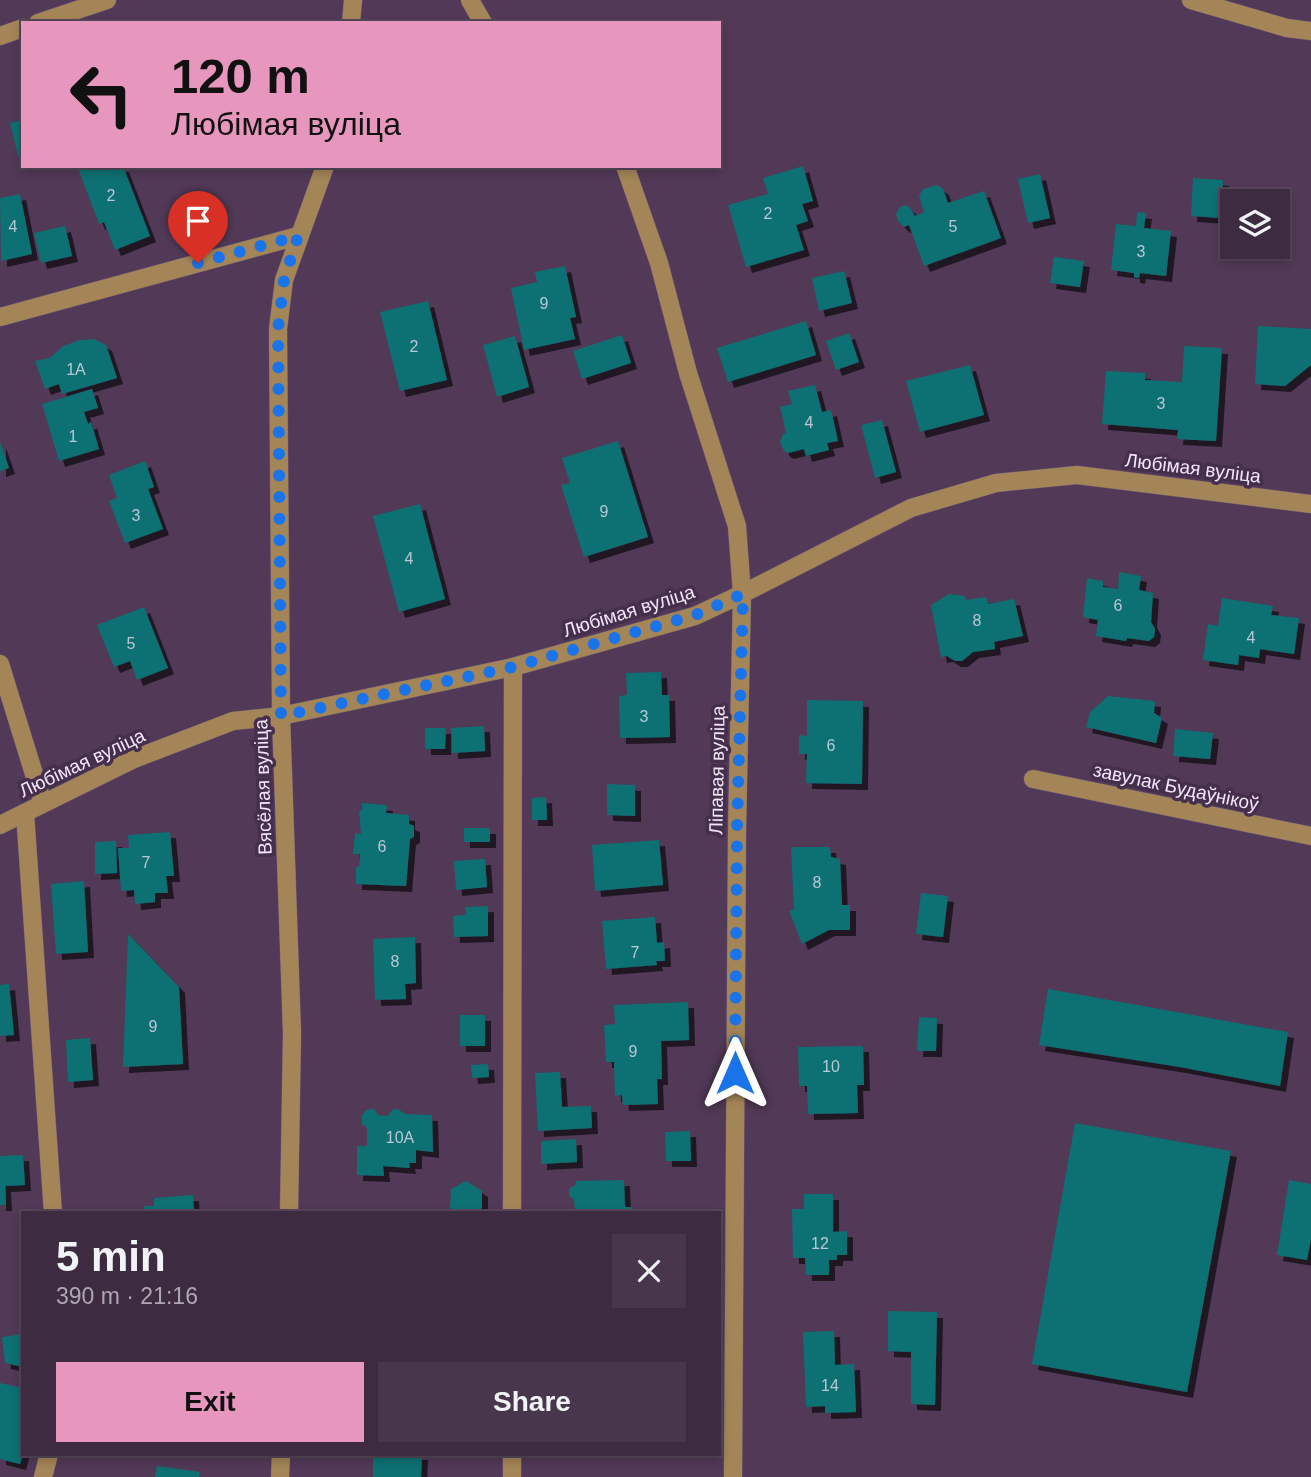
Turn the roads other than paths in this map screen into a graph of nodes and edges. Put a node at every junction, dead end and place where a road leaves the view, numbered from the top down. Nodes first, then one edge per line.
1 (107, 0) edge
2 (353, 0) edge
3 (470, 0) edge
4 (1191, 0) edge
5 (44, 21) edge
6 (351, 21) edge
7 (482, 21) edge
8 (21, 29) edge
9 (1311, 31) edge
10 (0, 36) edge
11 (324, 168) edge
12 (626, 168) edge
13 (298, 236) junction
14 (0, 317) edge
15 (1311, 504) edge
16 (743, 594) junction
17 (0, 664) edge
18 (513, 667) junction
19 (281, 716) junction
20 (1033, 779) dead end
21 (43, 803) junction
22 (25, 813) junction
23 (0, 825) edge
24 (1311, 836) edge
25 (53, 1211) edge
26 (289, 1211) edge
27 (512, 1211) edge
28 (48, 1456) edge
29 (281, 1456) edge
30 (512, 1456) edge
31 (43, 1477) edge
32 (280, 1477) edge
33 (512, 1477) edge
34 (733, 1477) edge

1 - 5 street
2 - 6 street
3 - 7 street
4 - 9 street
8 - 10 street
11 - 13 street, Вясёлая вуліца
12 - 16 street, Ліпавая вуліца
13 - 14 street
13 - 19 street, Вясёлая вуліца
15 - 16 street, Любімая вуліца
16 - 18 street, Любімая вуліца
16 - 34 street, Ліпавая вуліца
17 - 21 street
18 - 19 street, Любімая вуліца
18 - 27 street
19 - 21 street, Любімая вуліца
19 - 26 street, Вясёлая вуліца
20 - 24 street, завулак Будаўнікоў
21 - 22 street, Любімая вуліца
22 - 23 street, Любімая вуліца
22 - 25 street
28 - 31 street
29 - 32 street
30 - 33 street

